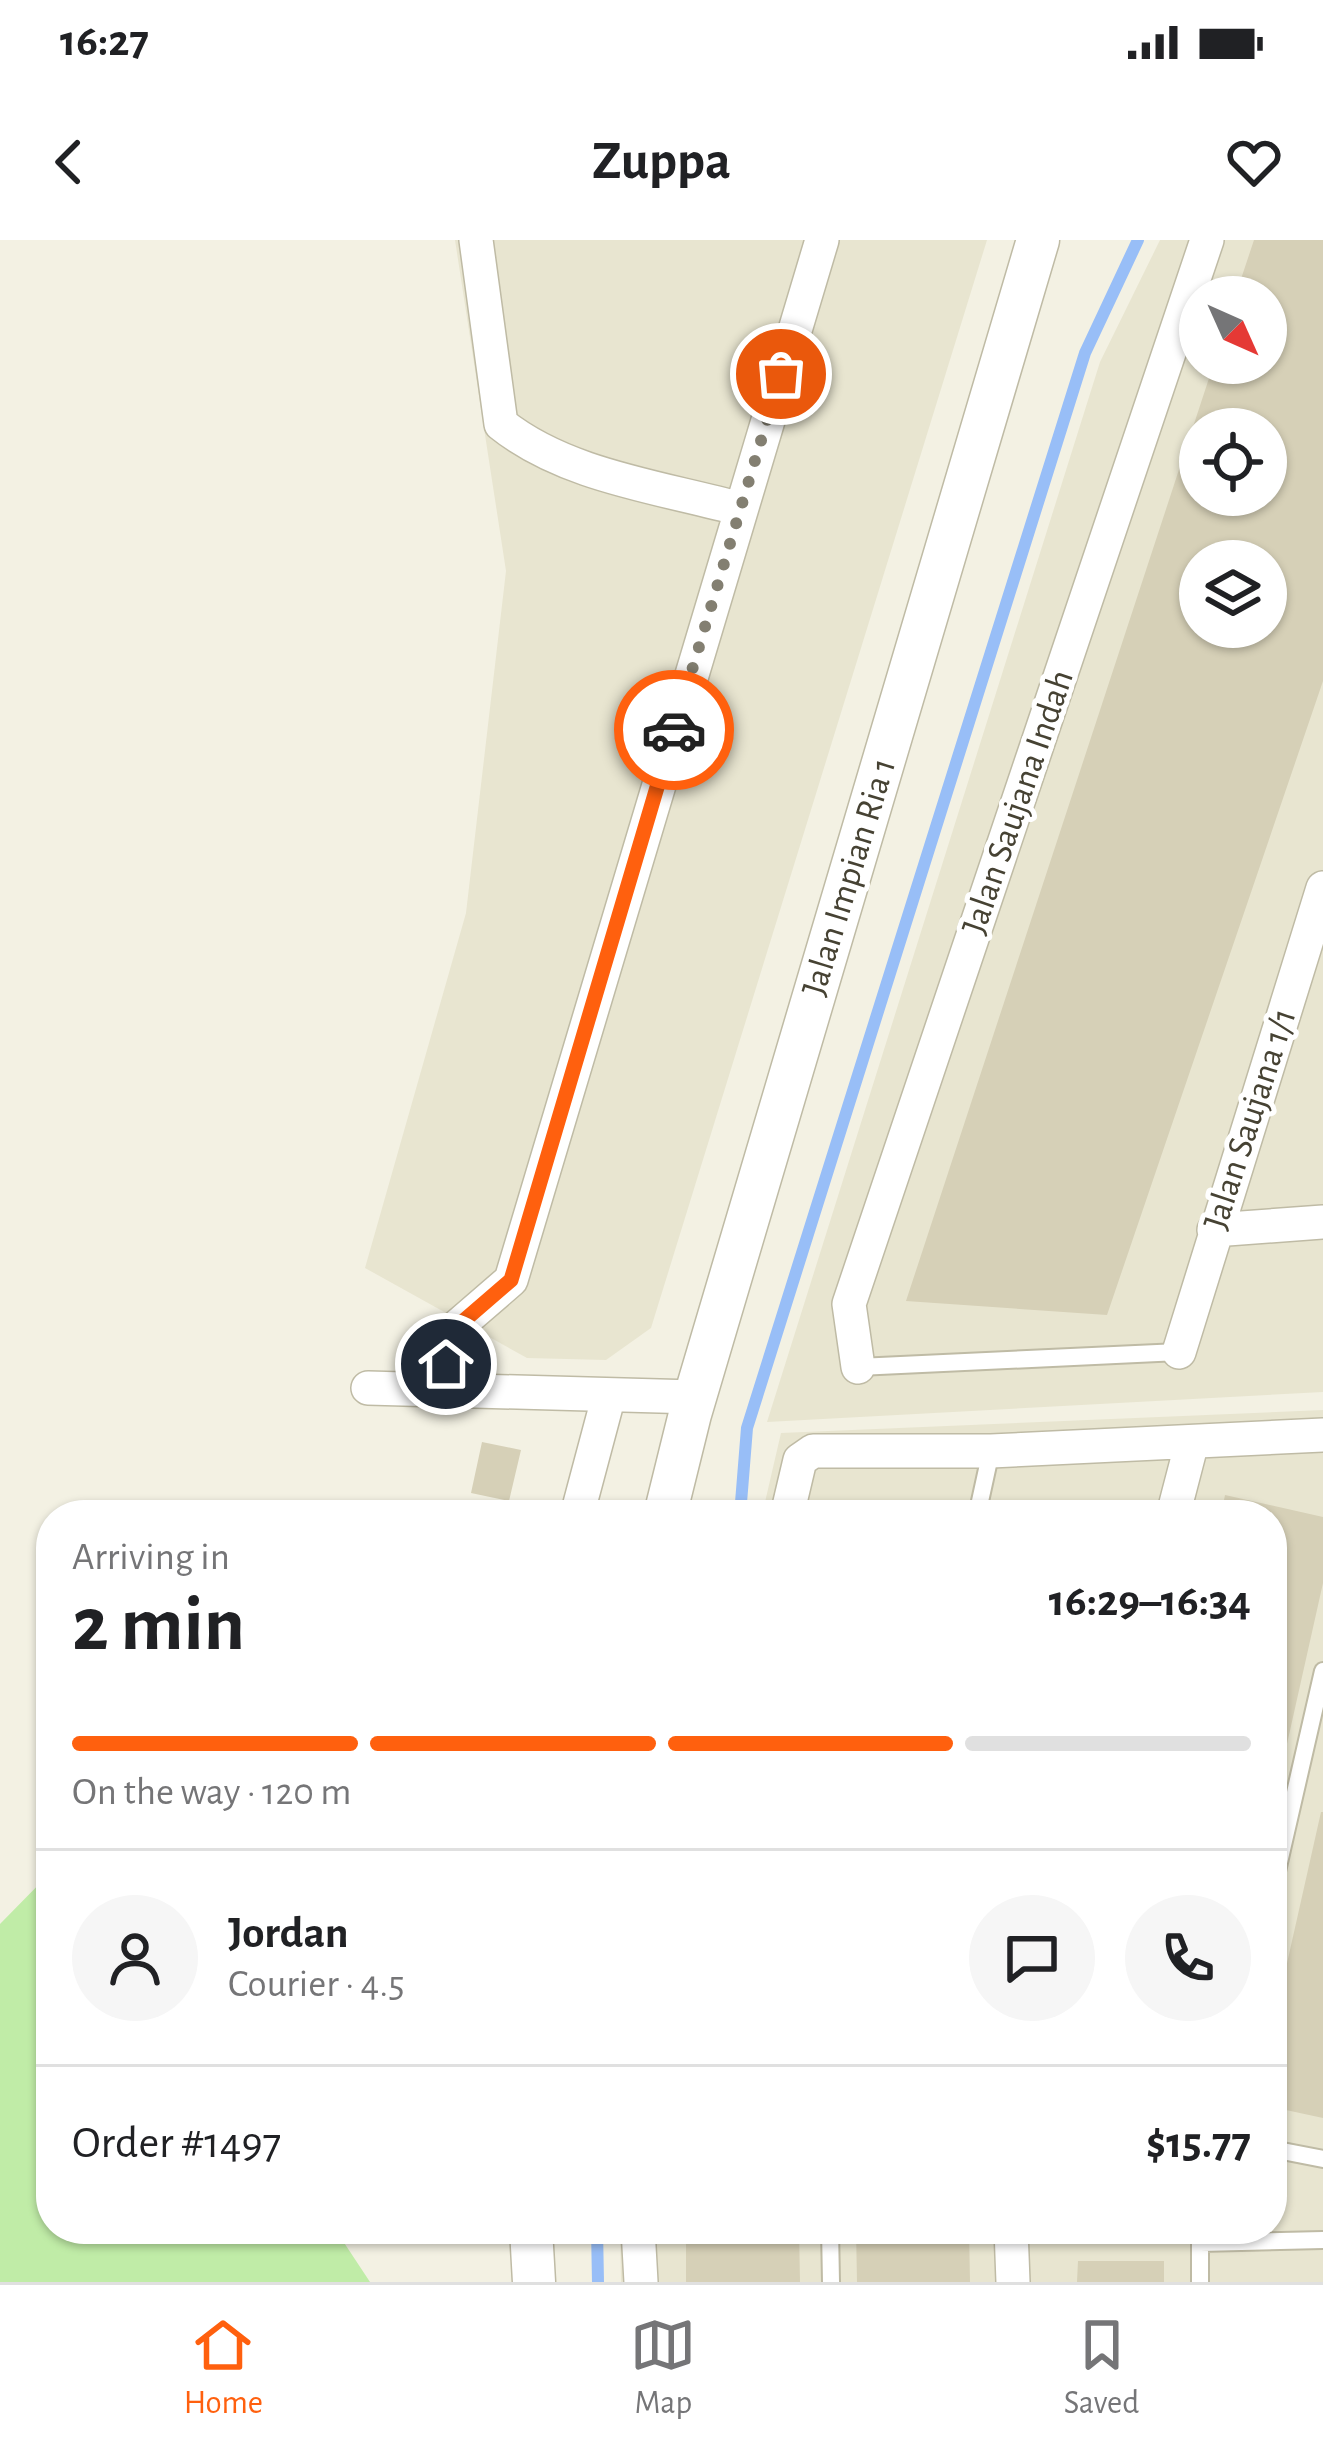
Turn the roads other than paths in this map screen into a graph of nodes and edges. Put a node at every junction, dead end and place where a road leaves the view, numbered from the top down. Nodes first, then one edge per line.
1 (476, 240) edge
2 (822, 240) edge
3 (1038, 240) edge
4 (1207, 240) edge
5 (740, 509) junction
6 (1323, 888) edge
7 (1323, 1222) edge
8 (1214, 1230) junction
9 (1180, 1352) joint
10 (858, 1367) joint
11 (368, 1388) dead end
12 (447, 1390) junction
13 (609, 1395) junction
14 (695, 1397) junction
15 (1323, 1435) edge
16 (1192, 1442) junction
17 (991, 1451) junction
18 (581, 1500) edge
19 (669, 1500) edge
20 (791, 1500) edge
21 (980, 1500) edge
22 (1178, 1500) edge
23 (1323, 1671) edge
24 (1287, 1828) edge
25 (1287, 2152) edge
26 (1323, 2159) edge
27 (1323, 2240) edge
28 (1287, 2241) edge
29 (533, 2244) edge
30 (639, 2244) edge
31 (830, 2244) edge
32 (1012, 2244) edge
33 (1200, 2244) edge
34 (534, 2282) edge
35 (641, 2282) edge
36 (831, 2282) edge
37 (1013, 2282) edge
38 (1200, 2282) edge

1 - 5 street
2 - 5 street
3 - 14 street, Jalan Impian Ria 1
4 - 10 street, Jalan Saujana Indah
5 - 12 street
6 - 8 street, Jalan Saujana 1/1
7 - 8 street
8 - 9 street, Jalan Saujana 1/1
9 - 10 lane
11 - 12 street
12 - 13 street
13 - 14 street
13 - 18 street
14 - 19 street, Jalan Impian Ria 1
15 - 16 street
16 - 17 street
16 - 22 street
17 - 20 street
17 - 21 lane
23 - 24 lane
25 - 26 lane
27 - 28 lane
29 - 34 street
30 - 35 street
31 - 36 lane
32 - 37 street
33 - 38 lane

